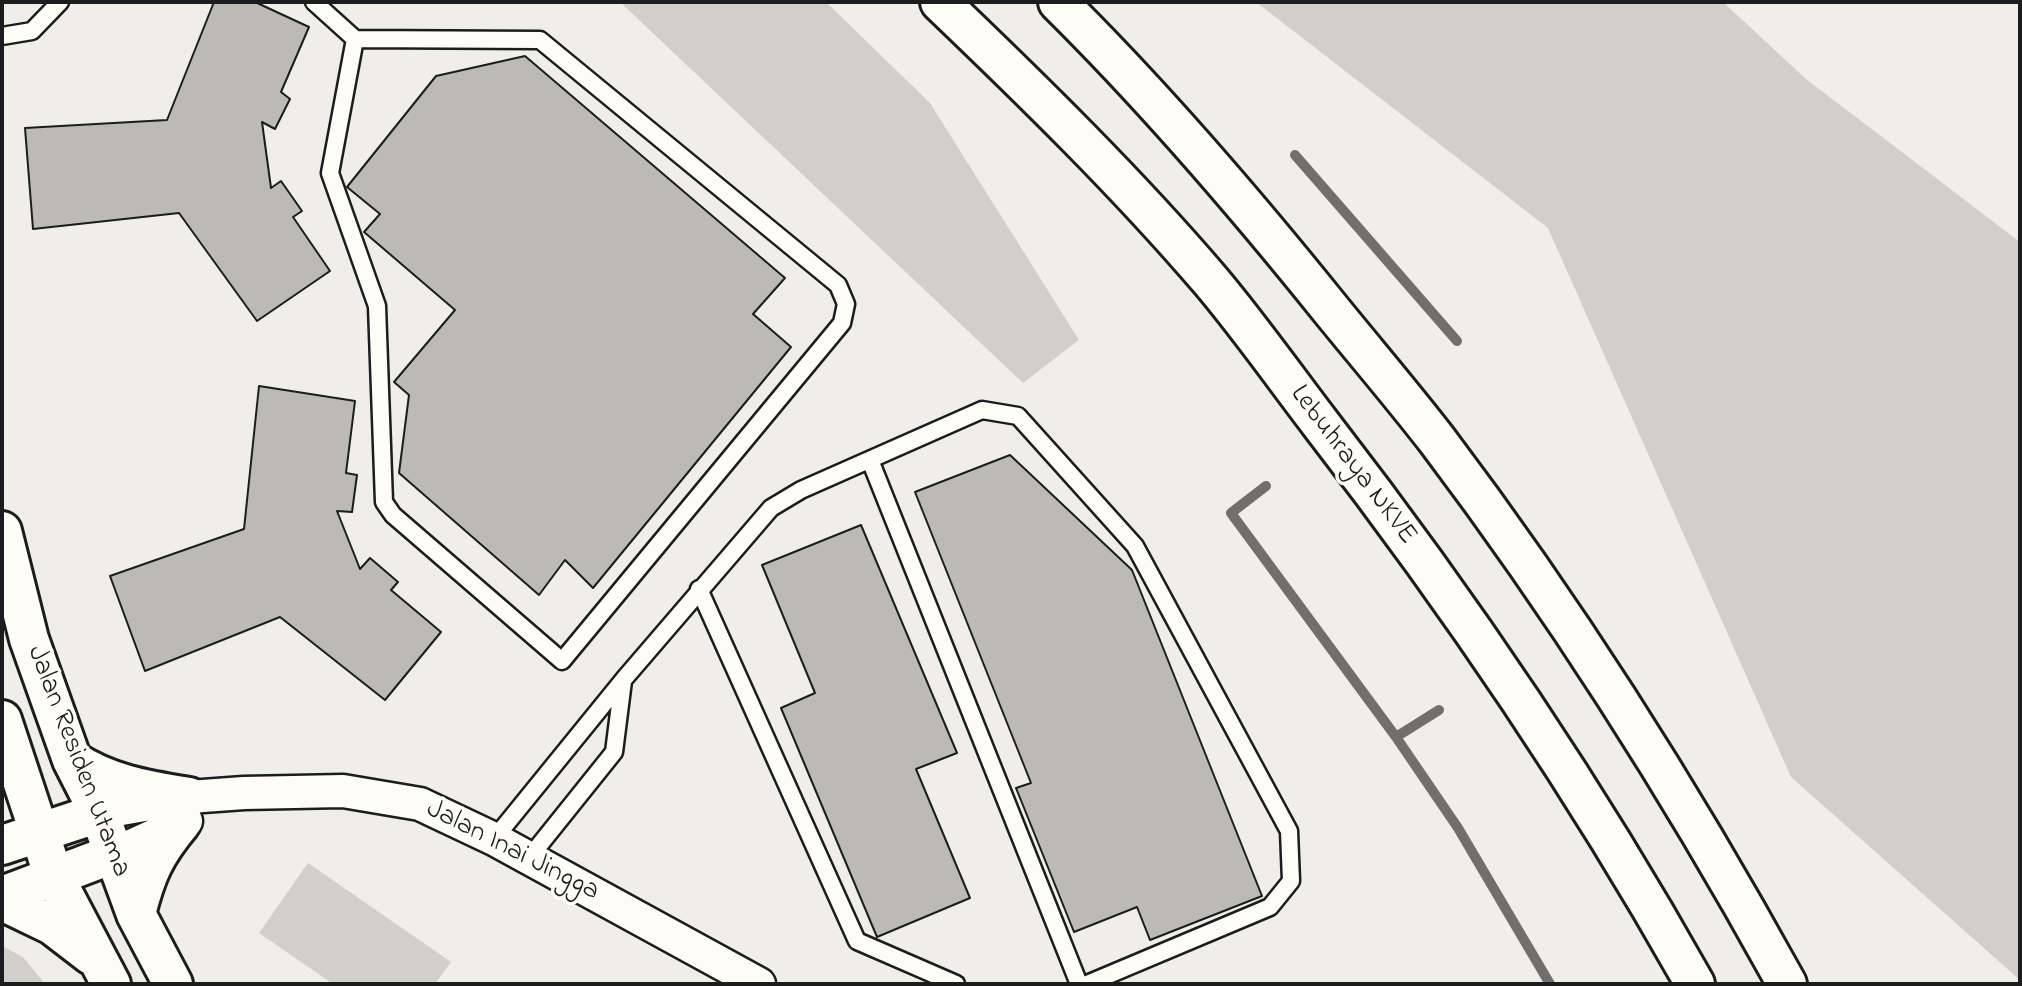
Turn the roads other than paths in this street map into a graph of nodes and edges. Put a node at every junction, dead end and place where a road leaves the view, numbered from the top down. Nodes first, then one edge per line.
1 (60, 2) edge
2 (314, 2) edge
3 (940, 2) edge
4 (1059, 2) edge
5 (2, 36) edge
6 (355, 38) junction
7 (870, 460) junction
8 (2, 531) edge
9 (699, 589) junction
10 (624, 679) junction
11 (4, 726) edge
12 (72, 760) junction
13 (2, 781) edge
14 (185, 810) junction
15 (99, 813) junction
16 (37, 832) junction
17 (494, 839) junction
18 (2, 845) edge
19 (113, 854) junction
20 (529, 858) junction
21 (53, 874) junction
22 (2, 898) edge
23 (136, 914) junction
24 (106, 974) edge
25 (173, 984) edge
26 (759, 984) edge
27 (956, 984) edge
28 (1079, 984) edge
29 (1087, 984) edge
30 (1695, 984) edge
31 (1787, 984) edge

1 - 5 lane
2 - 6 lane
3 - 30 main road, Lebuhraya NKVE
4 - 31 main road
6 - 6 lane
7 - 9 lane
7 - 28 lane
7 - 29 lane
8 - 12 main road, Jalan Residen Utama
9 - 10 lane
9 - 27 lane
10 - 17 lane
10 - 20 lane
11 - 13 main road
11 - 16 main road, Jalan Residen Utama
12 - 14 main road
12 - 15 main road, Jalan Residen Utama
14 - 15 street, Jalan Inai Jingga
14 - 17 street, Jalan Inai Jingga
14 - 19 street, Jalan Inai Jingga
14 - 23 main road
15 - 16 main road
15 - 19 main road, Jalan Residen Utama
16 - 18 main road
16 - 21 main road, Jalan Residen Utama
17 - 20 street, Jalan Inai Jingga
19 - 21 main road
19 - 23 main road, Jalan Residen Utama
20 - 26 street, Jalan Inai Jingga
21 - 22 main road
21 - 24 main road, Jalan Residen Utama
22 - 24 main road
23 - 25 main road, Jalan Residen Utama

